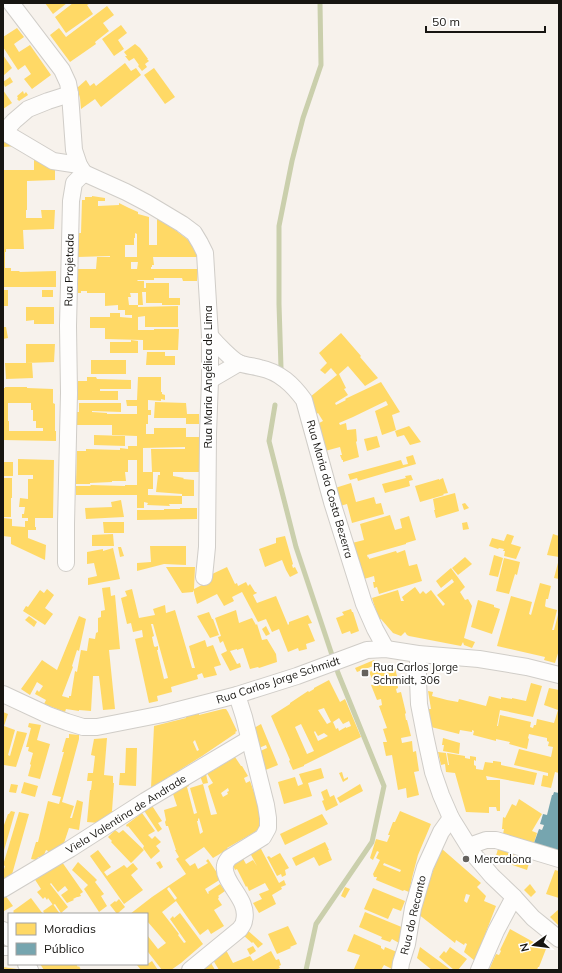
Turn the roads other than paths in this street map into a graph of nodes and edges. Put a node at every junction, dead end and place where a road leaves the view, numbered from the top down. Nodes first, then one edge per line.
1 (11, 3) edge
2 (70, 94) junction
3 (4, 132) edge
4 (82, 169) junction
5 (210, 336) junction
6 (239, 363) junction
7 (210, 380) junction
8 (66, 563) dead end
9 (204, 576) dead end
10 (386, 649) junction
11 (418, 654) junction
12 (559, 675) edge
13 (3, 694) edge
14 (237, 695) junction
15 (249, 739) junction
16 (451, 818) junction
17 (469, 846) junction
18 (559, 859) edge
19 (3, 889) edge
20 (514, 897) junction
21 (559, 939) edge
22 (190, 970) edge
23 (400, 970) edge
24 (479, 970) edge

1 - 2 street
2 - 3 street
2 - 4 street
3 - 4 street, Rua Maria Angélica de Lima
4 - 5 street, Rua Maria Angélica de Lima
4 - 8 street, Rua Projetada
5 - 6 street, Rua Maria da Costa Bezerra
5 - 7 street, Rua Maria Angélica de Lima
6 - 7 street
6 - 10 street, Rua Maria da Costa Bezerra
7 - 9 street, Rua Maria Angélica de Lima
10 - 11 street, Rua Carlos Jorge Schmidt
10 - 14 street, Rua Carlos Jorge Schmidt
11 - 12 street, Rua Carlos Jorge Schmidt
11 - 16 street
13 - 14 street, Rua Carlos Jorge Schmidt
14 - 15 street
15 - 19 street, Viela Valentina de Andrade
15 - 22 street
16 - 17 street
16 - 23 street, Rua do Recanto
17 - 18 street
17 - 20 street
20 - 21 street
20 - 24 street

